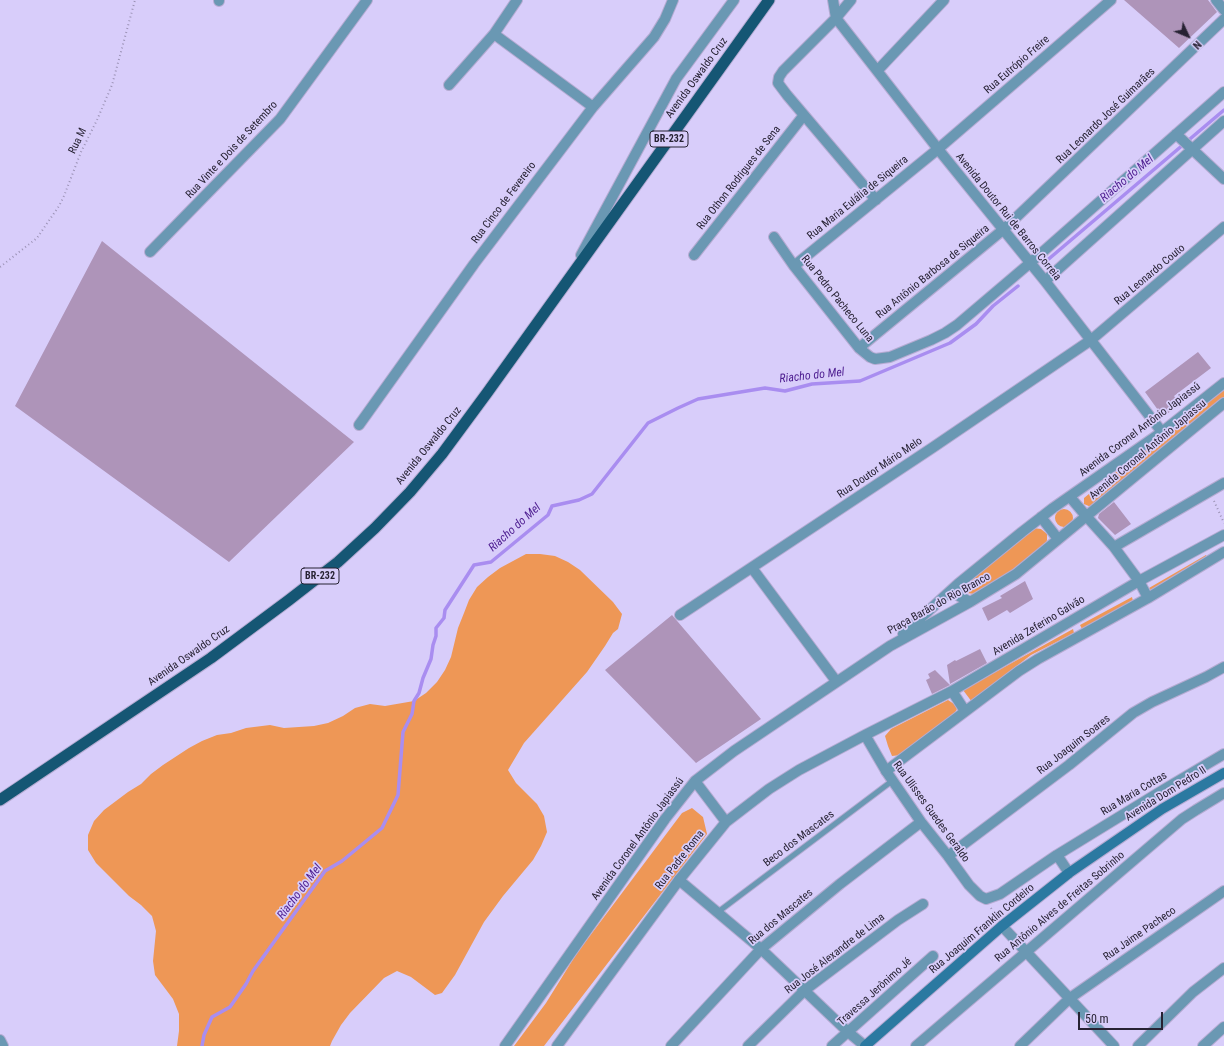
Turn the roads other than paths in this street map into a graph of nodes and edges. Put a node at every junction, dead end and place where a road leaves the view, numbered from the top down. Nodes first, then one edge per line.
1 (367, 0) edge
2 (517, 0) edge
3 (673, 0) edge
4 (734, 0) edge
5 (769, 0) edge
6 (833, 0) edge
7 (851, 0) edge
8 (944, 0) edge
9 (1111, 0) edge
10 (1216, 0) edge
11 (1224, 10) edge
12 (836, 18) junction
13 (1224, 19) edge
14 (494, 34) junction
15 (878, 70) junction
16 (449, 85) dead end
17 (1224, 92) edge
18 (593, 107) junction
19 (804, 115) junction
20 (1224, 121) edge
21 (1176, 134) junction
22 (938, 149) junction
23 (1192, 149) junction
24 (1224, 179) edge
25 (876, 200) junction
26 (1224, 227) edge
27 (1004, 229) junction
28 (774, 237) dead end
29 (150, 252) dead end
30 (694, 255) dead end
31 (1030, 263) junction
32 (794, 266) junction
33 (570, 277) junction
34 (1045, 281) junction
35 (1091, 340) junction
36 (860, 348) junction
37 (1224, 383) edge
38 (1224, 403) edge
39 (359, 425) dead end
40 (1162, 432) junction
41 (1224, 483) edge
42 (1070, 497) junction
43 (1041, 517) junction
44 (1087, 517) junction
45 (1224, 535) edge
46 (1058, 539) junction
47 (1114, 547) junction
48 (1224, 552) edge
49 (752, 568) junction
50 (1140, 581) junction
51 (958, 584) junction
52 (1148, 598) junction
53 (970, 602) junction
54 (680, 615) dead end
55 (890, 646) junction
56 (1224, 667) edge
57 (836, 681) junction
58 (952, 691) junction
59 (965, 711) junction
60 (864, 735) junction
61 (1224, 754) edge
62 (886, 771) junction
63 (1224, 773) edge
64 (695, 781) junction
65 (892, 781) junction
66 (1224, 793) edge
67 (0, 800) edge
68 (726, 822) junction
69 (921, 822) junction
70 (1121, 837) joint
71 (1057, 855) junction
72 (948, 856) junction
73 (1069, 873) junction
74 (679, 880) junction
75 (1224, 891) edge
76 (986, 899) joint
77 (923, 904) dead end
78 (718, 912) junction
79 (1002, 926) junction
80 (761, 949) junction
81 (1026, 952) junction
82 (933, 956) dead end
83 (1224, 968) edge
84 (805, 990) junction
85 (1070, 998) junction
86 (1224, 1027) edge
87 (848, 1032) junction
88 (0, 1040) edge
89 (3, 1046) edge
90 (505, 1046) edge
91 (557, 1046) edge
92 (671, 1046) edge
93 (748, 1046) edge
94 (832, 1046) edge
95 (865, 1046) edge
96 (916, 1046) edge
97 (1020, 1046) edge
98 (1114, 1046) edge
99 (1138, 1046) edge
100 (1203, 1046) edge

1 - 29 street, Rua Vinte e Dois de Setembro
2 - 14 street
3 - 18 street, Rua Cinco de Fevereiro
4 - 33 street
5 - 33 highway, Avenida Oswaldo Cruz / BR-232
6 - 12 street
7 - 12 street
8 - 15 street
9 - 22 street, Rua Eutrópio Freire
10 - 11 street
12 - 15 street, Avenida Doutor Rui de Barros Correia
12 - 19 street
13 - 27 street, Rua Leonardo José Guimarães
14 - 16 street
14 - 18 street
15 - 22 street, Avenida Doutor Rui de Barros Correia
17 - 21 street, Rua Pedro Pacheco Luna
18 - 39 street, Rua Cinco de Fevereiro
19 - 25 street
19 - 30 street, Rua Othon Rodrigues de Sena
20 - 23 street
21 - 23 street
21 - 31 street, Rua Pedro Pacheco Luna
22 - 25 street, Rua Maria Eulália de Siqueira
22 - 27 street, Avenida Doutor Rui de Barros Correia
23 - 24 street
23 - 34 street
25 - 32 street, Rua Maria Eulália de Siqueira
26 - 35 street, Rua Leonardo Couto
27 - 31 street, Avenida Doutor Rui de Barros Correia
27 - 36 street, Rua Antônio Barbosa de Siqueira
28 - 32 street, Rua Pedro Pacheco Luna
31 - 34 street, Avenida Doutor Rui de Barros Correia
31 - 36 street, Rua Pedro Pacheco Luna
32 - 36 street, Rua Pedro Pacheco Luna
33 - 67 highway, Avenida Oswaldo Cruz / BR-232
34 - 35 street, Avenida Doutor Rui de Barros Correia
35 - 40 street, Avenida Doutor Rui de Barros Correia
35 - 49 street, Rua Doutor Mário Melo
37 - 40 street, Avenida Coronel Antônio Japiassú
38 - 44 street, Avenida Coronel Antônio Japiassu
40 - 42 street, Avenida Coronel Antônio Japiassú
41 - 47 street
42 - 43 street, Praça Barão do Rio Branco
42 - 44 street
43 - 46 street
43 - 51 street, Praça Barão do Rio Branco
44 - 46 street, Praça Barão do Rio Branco
44 - 47 street
45 - 50 street, Avenida Zeferino Galvão
46 - 53 street, Praça Barão do Rio Branco
47 - 50 street
48 - 52 street
49 - 54 street, Rua Doutor Mário Melo
49 - 57 street
50 - 52 street
50 - 58 street, Avenida Zeferino Galvão
51 - 53 street
51 - 55 street, Praça Barão do Rio Branco
52 - 59 street
53 - 55 street, Praça Barão do Rio Branco
55 - 57 street, Avenida Coronel Antônio Japiassú
56 - 72 street, Rua Joaquim Soares
57 - 64 street, Avenida Coronel Antônio Japiassú
58 - 59 street
58 - 60 street, Avenida Zeferino Galvão
59 - 62 street
60 - 62 street, Rua Ulisses Guedes Geraldo
60 - 68 street, Rua Padre Roma
61 - 71 street, Rua Maria Cottas
62 - 65 street, Rua Ulisses Guedes Geraldo
63 - 70 main road, Avenida Dom Pedro II
64 - 68 street
64 - 90 street, Avenida Coronel Antônio Japiassú
65 - 69 street, Rua Ulisses Guedes Geraldo
65 - 78 lane, Beco dos Mascates
66 - 81 street, Rua Antônio Alves de Freitas Sobrinho
68 - 74 street, Rua Padre Roma
69 - 72 street, Rua Ulisses Guedes Geraldo
69 - 80 street, Rua dos Mascates
70 - 73 main road, Rua Joaquim Franklin Cordeiro
71 - 73 street
71 - 76 street, Rua Maria Cottas
72 - 76 street, Rua Ulisses Guedes Geraldo
73 - 79 main road, Rua Joaquim Franklin Cordeiro
74 - 78 street
74 - 91 street, Rua Padre Roma
75 - 85 street, Rua Jaime Pacheco
77 - 84 street, Rua José Alexandre de Lima
78 - 80 street
79 - 81 street
79 - 95 main road, Rua Joaquim Franklin Cordeiro
80 - 84 street
80 - 92 street, Rua dos Mascates
81 - 85 street
81 - 96 street, Rua Antônio Alves de Freitas Sobrinho
82 - 87 street, Travessa Jerônimo Jé
83 - 99 street
84 - 87 street
84 - 93 street, Rua José Alexandre de Lima
85 - 97 street, Rua Jaime Pacheco
85 - 98 street
86 - 100 street
87 - 94 street, Travessa Jerônimo Jé
87 - 95 street
88 - 89 street

